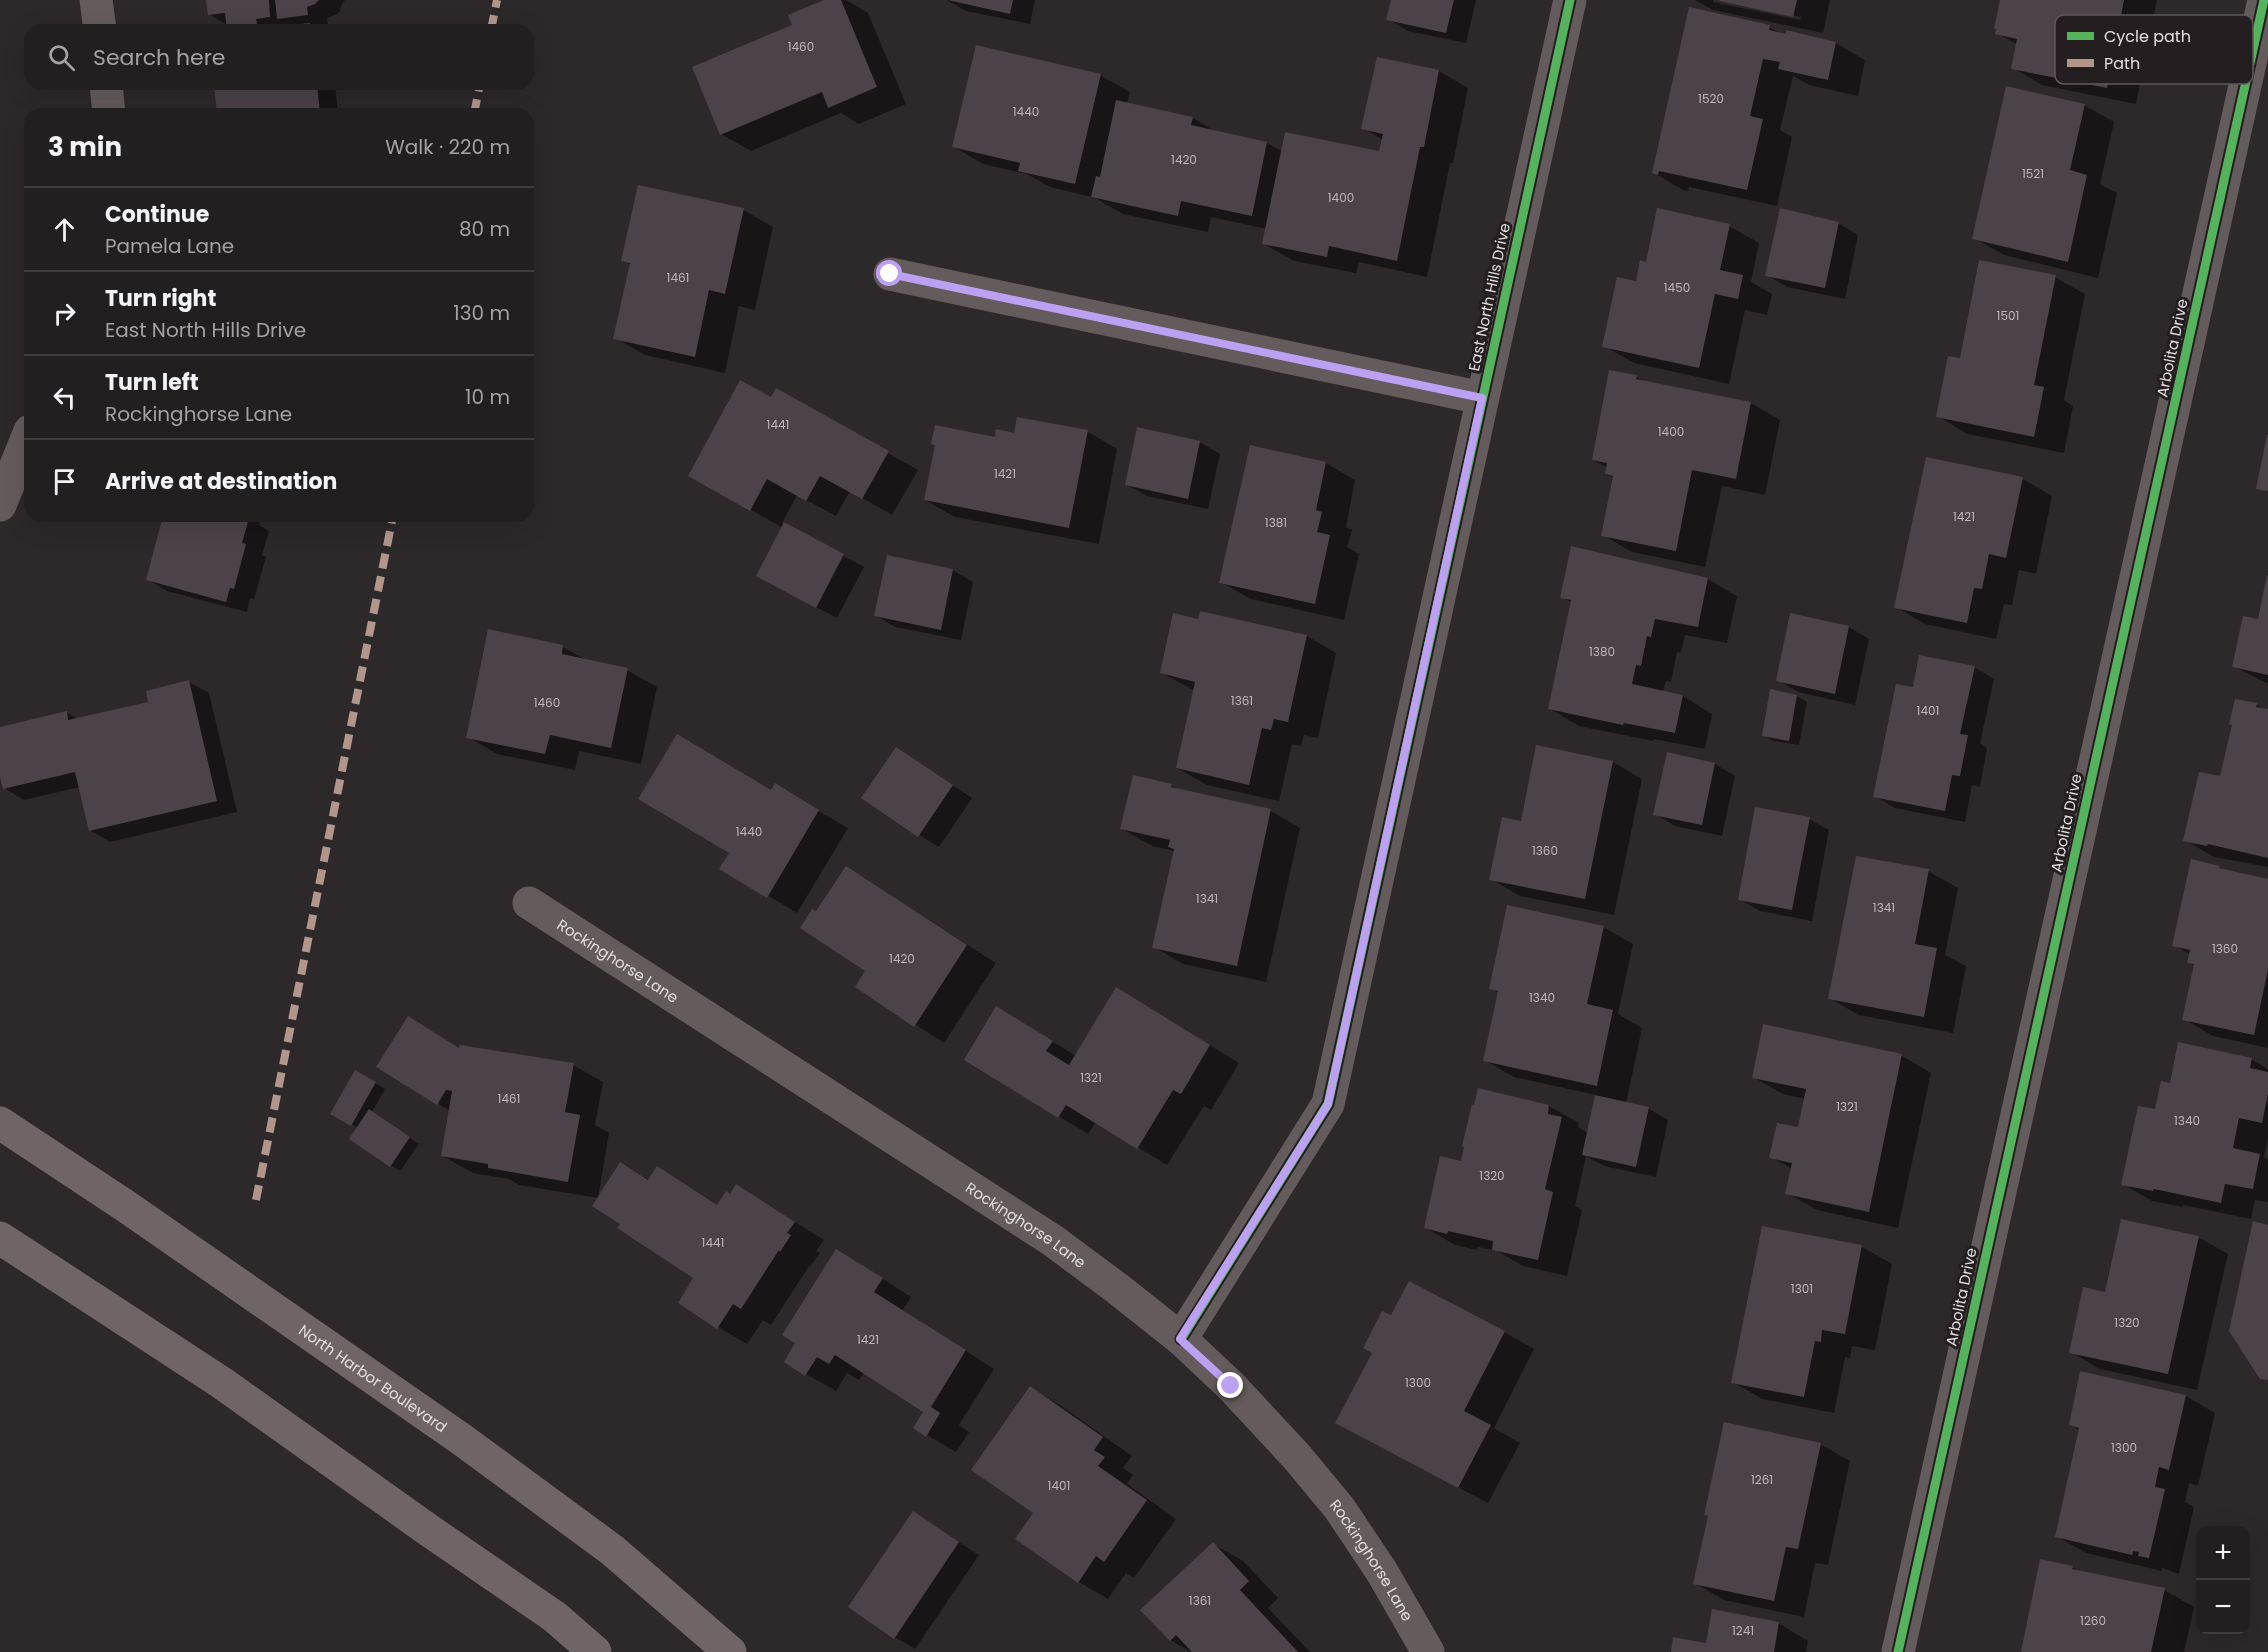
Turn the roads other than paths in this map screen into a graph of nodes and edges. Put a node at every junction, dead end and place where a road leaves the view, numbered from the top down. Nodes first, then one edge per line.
1 (96, 0) edge
2 (1570, 0) edge
3 (2264, 0) edge
4 (99, 24) edge
5 (2253, 50) edge
6 (2245, 84) edge
7 (106, 90) edge
8 (108, 108) edge
9 (890, 274) dead end
10 (1482, 398) junction
11 (24, 445) edge
12 (0, 505) edge
13 (529, 903) dead end
14 (0, 1123) edge
15 (0, 1238) edge
16 (1180, 1339) junction
17 (595, 1652) edge
18 (729, 1652) edge
19 (1428, 1652) edge
20 (1898, 1652) edge

1 - 4 street
2 - 10 street, East North Hills Drive
3 - 5 street, Arbolita Drive
6 - 20 street, Arbolita Drive
7 - 8 street
9 - 10 street
10 - 16 street, East North Hills Drive
11 - 12 street
13 - 16 street, Rockinghorse Lane
14 - 18 main road, North Harbor Boulevard
15 - 17 main road
16 - 19 street, Rockinghorse Lane

